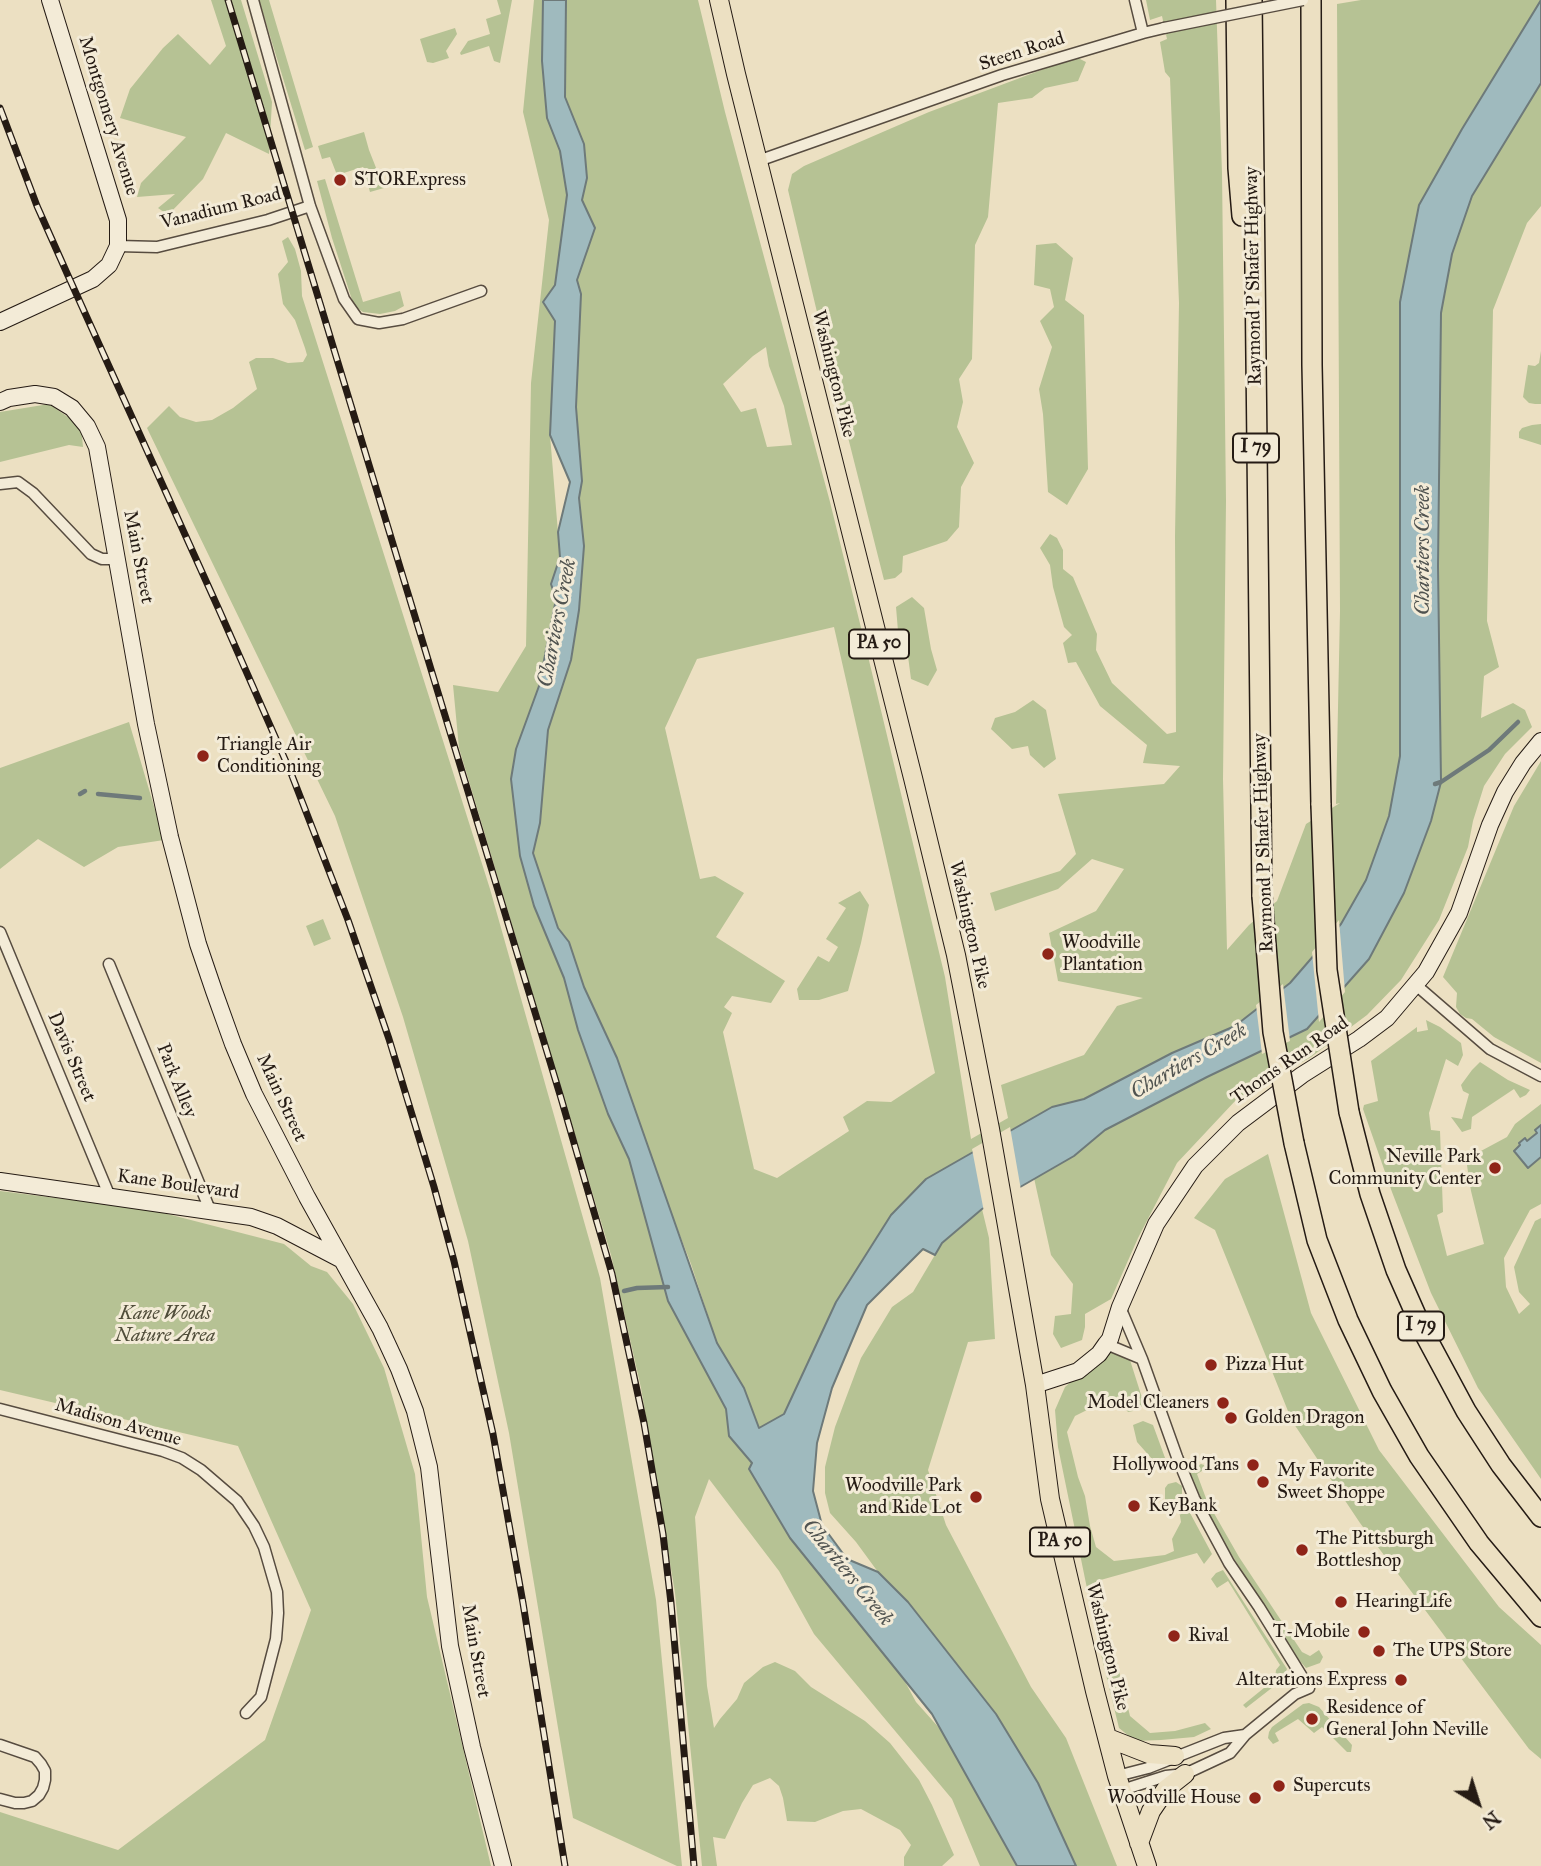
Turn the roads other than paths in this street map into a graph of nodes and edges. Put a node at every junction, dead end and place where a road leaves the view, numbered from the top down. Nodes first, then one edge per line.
1 (50, 0) edge
2 (253, 0) edge
3 (719, 0) edge
4 (1135, 0) edge
5 (1236, 0) edge
6 (1252, 0) edge
7 (1303, 0) edge
8 (1311, 0) edge
9 (1143, 33) junction
10 (758, 162) junction
11 (310, 206) junction
12 (118, 246) junction
13 (481, 291) dead end
14 (0, 321) edge
15 (1255, 384) junction
16 (0, 402) edge
17 (0, 484) edge
18 (117, 559) junction
19 (1541, 741) edge
20 (0, 932) edge
21 (109, 964) dead end
22 (1416, 985) junction
23 (1541, 1076) edge
24 (0, 1181) edge
25 (110, 1196) junction
26 (210, 1210) junction
27 (342, 1260) junction
28 (1120, 1307) junction
29 (1107, 1344) junction
30 (1142, 1359) junction
31 (1035, 1385) junction
32 (0, 1409) edge
33 (1541, 1517) edge
34 (1541, 1617) edge
35 (246, 1713) dead end
36 (1245, 1735) junction
37 (1108, 1738) junction
38 (0, 1745) edge
39 (1175, 1756) junction
40 (1185, 1774) junction
41 (1119, 1783) junction
42 (0, 1799) edge
43 (1139, 1843) junction
44 (503, 1866) edge
45 (1147, 1866) edge

1 - 12 street, Montgomery Avenue
2 - 11 street
3 - 10 main road, Washington Pike / PA 50
4 - 9 street
5 - 15 highway
6 - 15 highway, Raymond P Shafer Highway / I 79
7 - 9 street, Steen Road, bridge
8 - 33 highway, I 79, bridge
9 - 10 street, Steen Road
10 - 31 main road, Washington Pike / PA 50
11 - 12 street, Vanadium Road
11 - 13 street
12 - 14 street
15 - 34 highway, Raymond P Shafer Highway / I 79, bridge
16 - 18 street, Main Street
17 - 18 street
18 - 27 street, Main Street
19 - 22 street, Thoms Run Road
20 - 25 street, Davis Street
21 - 26 street, Park Alley
22 - 23 street
22 - 28 street, Thoms Run Road
24 - 25 street, Kane Boulevard
25 - 26 street, Kane Boulevard
26 - 27 street, Kane Boulevard
27 - 44 street, Main Street
28 - 29 street, Thoms Run Road
28 - 30 street
29 - 30 street
29 - 31 street, Thoms Run Road
30 - 36 street
31 - 37 main road, Washington Pike / PA 50
32 - 35 street, Madison Avenue
36 - 39 street
36 - 40 street
37 - 39 main road
37 - 41 main road, Washington Pike / PA 50
38 - 42 street
39 - 41 street
40 - 41 street
40 - 43 main road
41 - 43 main road, Washington Pike / PA 50
43 - 45 main road, Washington Pike / PA 50

